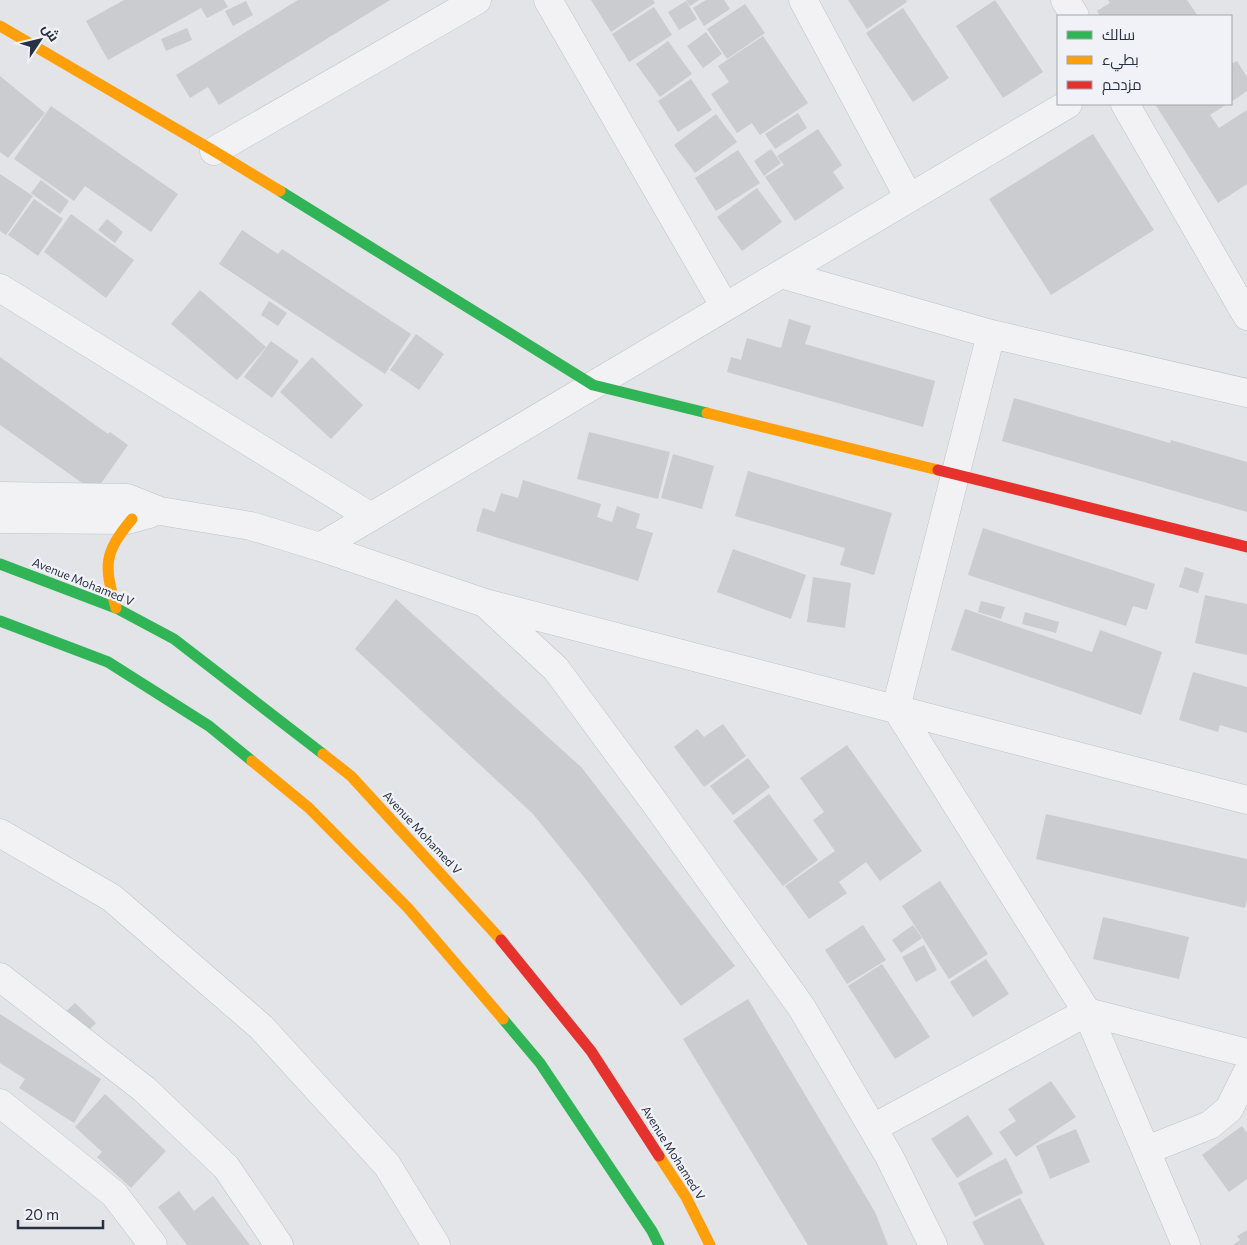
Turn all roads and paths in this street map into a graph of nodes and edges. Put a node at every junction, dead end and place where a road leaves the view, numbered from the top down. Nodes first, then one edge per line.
1 (477, 0) edge
2 (548, 0) edge
3 (803, 0) edge
4 (1066, 0) edge
5 (1074, 15) edge
6 (0, 26) edge
7 (1066, 105) edge
8 (1126, 105) edge
9 (214, 151) junction
10 (909, 198) junction
11 (781, 274) junction
12 (0, 288) edge
13 (724, 307) junction
14 (1247, 316) edge
15 (991, 334) junction
16 (593, 385) junction
17 (1247, 393) edge
18 (955, 475) junction
19 (0, 496) edge
20 (160, 511) junction
21 (371, 517) junction
22 (0, 519) edge
23 (132, 519) junction
24 (320, 547) junction
25 (1247, 547) edge
26 (0, 564) edge
27 (485, 603) junction
28 (116, 608) junction
29 (0, 621) edge
30 (896, 708) junction
31 (1247, 800) edge
32 (0, 833) edge
33 (0, 977) edge
34 (1086, 1012) junction
35 (1247, 1053) edge
36 (1247, 1073) edge
37 (0, 1103) edge
38 (873, 1128) junction
39 (1147, 1150) junction
40 (154, 1245) edge
41 (279, 1245) edge
42 (436, 1245) edge
43 (659, 1245) edge
44 (710, 1245) edge
45 (933, 1245) edge
46 (1186, 1245) edge

1 - 9 street
2 - 13 street
3 - 10 street
4 - 5 street
6 - 9 street
7 - 10 street
8 - 14 street
9 - 16 street
10 - 11 street
11 - 13 street
11 - 15 street
12 - 21 street
13 - 16 street
15 - 17 street
15 - 18 street
16 - 18 street
16 - 21 street
18 - 25 street
18 - 30 street
19 - 20 street
20 - 23 street
20 - 24 street
21 - 24 street
22 - 23 street
23 - 28 street
24 - 27 street
26 - 28 street, Avenue Mohamed V
27 - 30 street
27 - 38 street
28 - 44 street, Avenue Mohamed V
29 - 43 street
30 - 31 street
30 - 34 street
32 - 42 street
33 - 41 street
34 - 35 street
34 - 38 street
34 - 39 street
36 - 39 street
37 - 40 street
38 - 45 street
39 - 46 street

